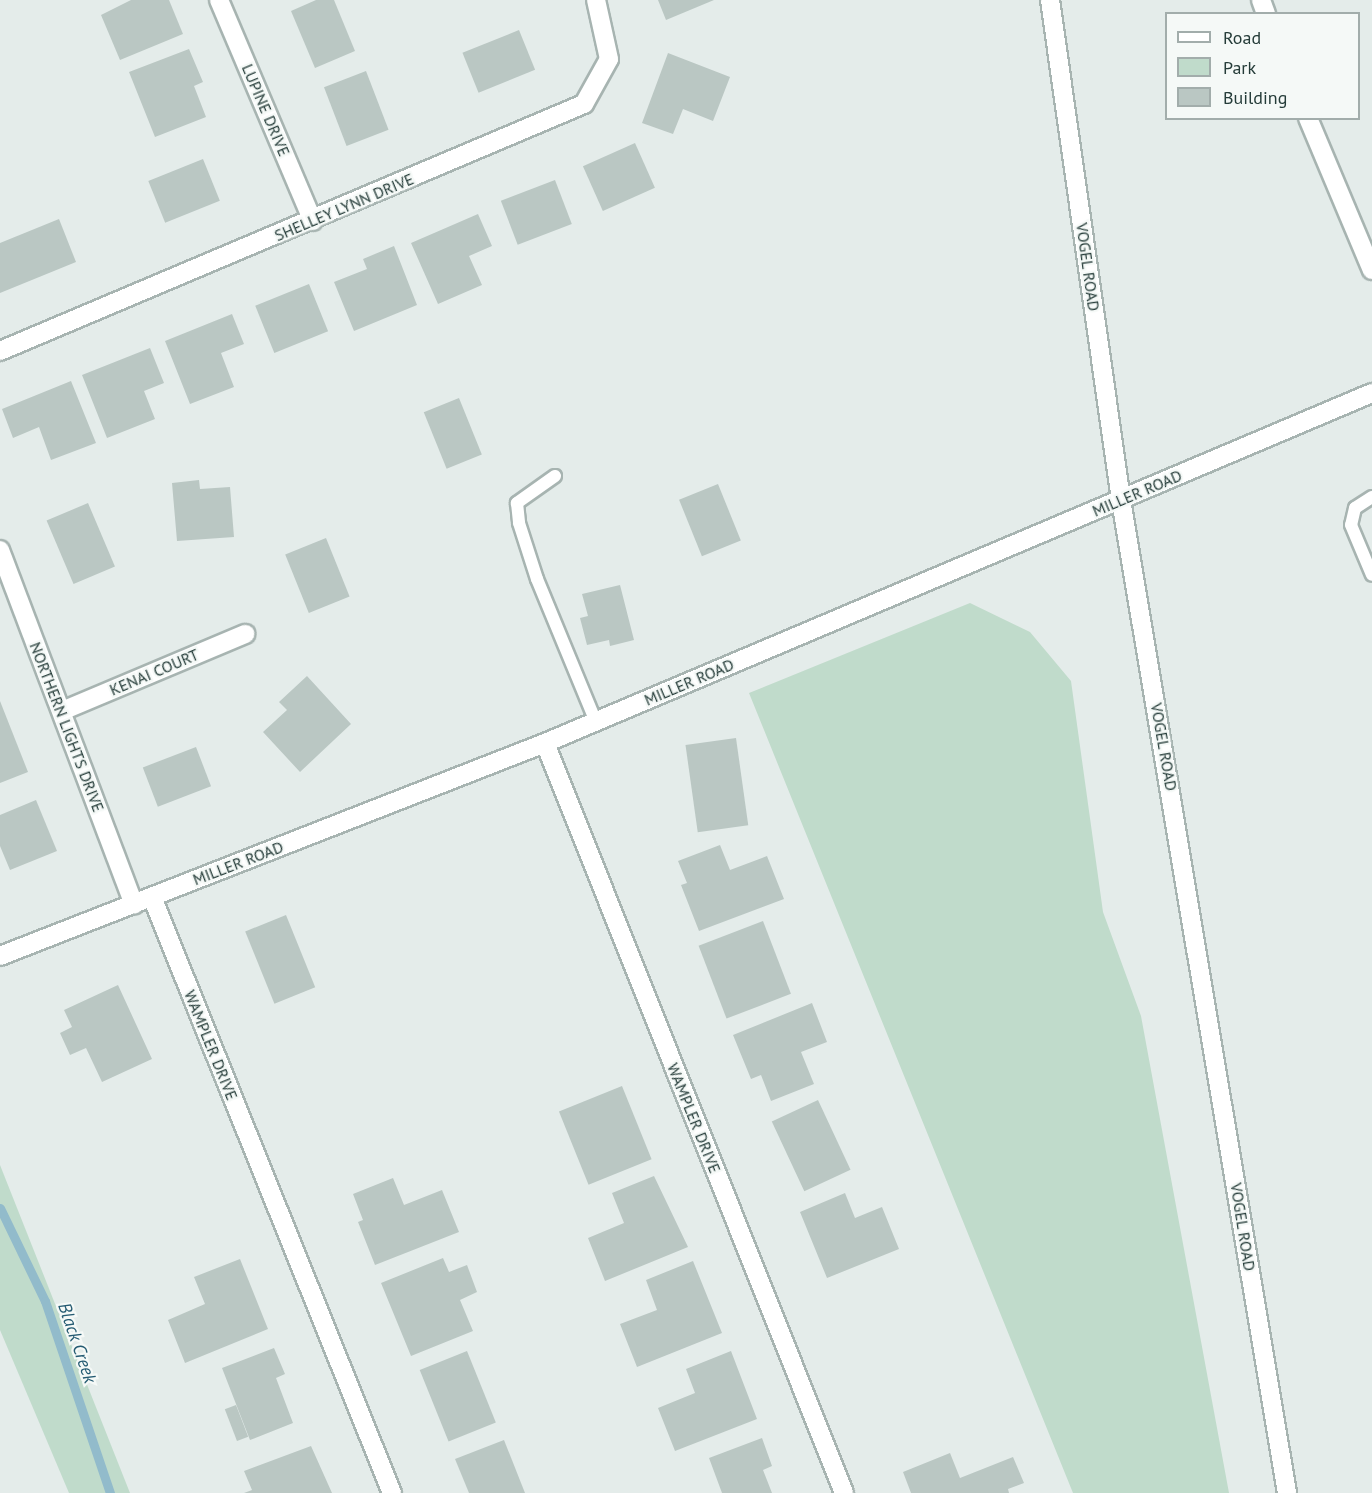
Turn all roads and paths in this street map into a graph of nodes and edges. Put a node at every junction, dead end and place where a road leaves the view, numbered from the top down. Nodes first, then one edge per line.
1 (219, 0) edge
2 (596, 0) edge
3 (1050, 0) edge
4 (1309, 120) edge
5 (313, 221) junction
6 (1372, 270) edge
7 (0, 351) edge
8 (1372, 393) edge
9 (555, 476) dead end
10 (1372, 497) edge
11 (1121, 500) junction
12 (0, 550) edge
13 (1372, 575) edge
14 (246, 634) dead end
15 (62, 711) junction
16 (596, 722) junction
17 (545, 743) junction
18 (152, 897) junction
19 (134, 904) junction
20 (0, 956) edge
21 (392, 1493) edge
22 (844, 1493) edge
23 (1287, 1493) edge

1 - 5 street, LUPINE DRIVE
2 - 5 street, SHELLEY LYNN DRIVE
3 - 11 street, VOGEL ROAD
4 - 6 street
5 - 7 street, SHELLEY LYNN DRIVE
8 - 11 street, MILLER ROAD
9 - 16 lane
10 - 13 lane
11 - 16 street, MILLER ROAD
11 - 23 street, VOGEL ROAD
12 - 15 street, NORTHERN LIGHTS DRIVE
14 - 15 street, KENAI COURT
15 - 19 street, NORTHERN LIGHTS DRIVE
16 - 17 street, MILLER ROAD
17 - 18 street, MILLER ROAD
17 - 22 street, WAMPLER DRIVE
18 - 19 street, MILLER ROAD
18 - 21 street, WAMPLER DRIVE
19 - 20 street, MILLER ROAD

